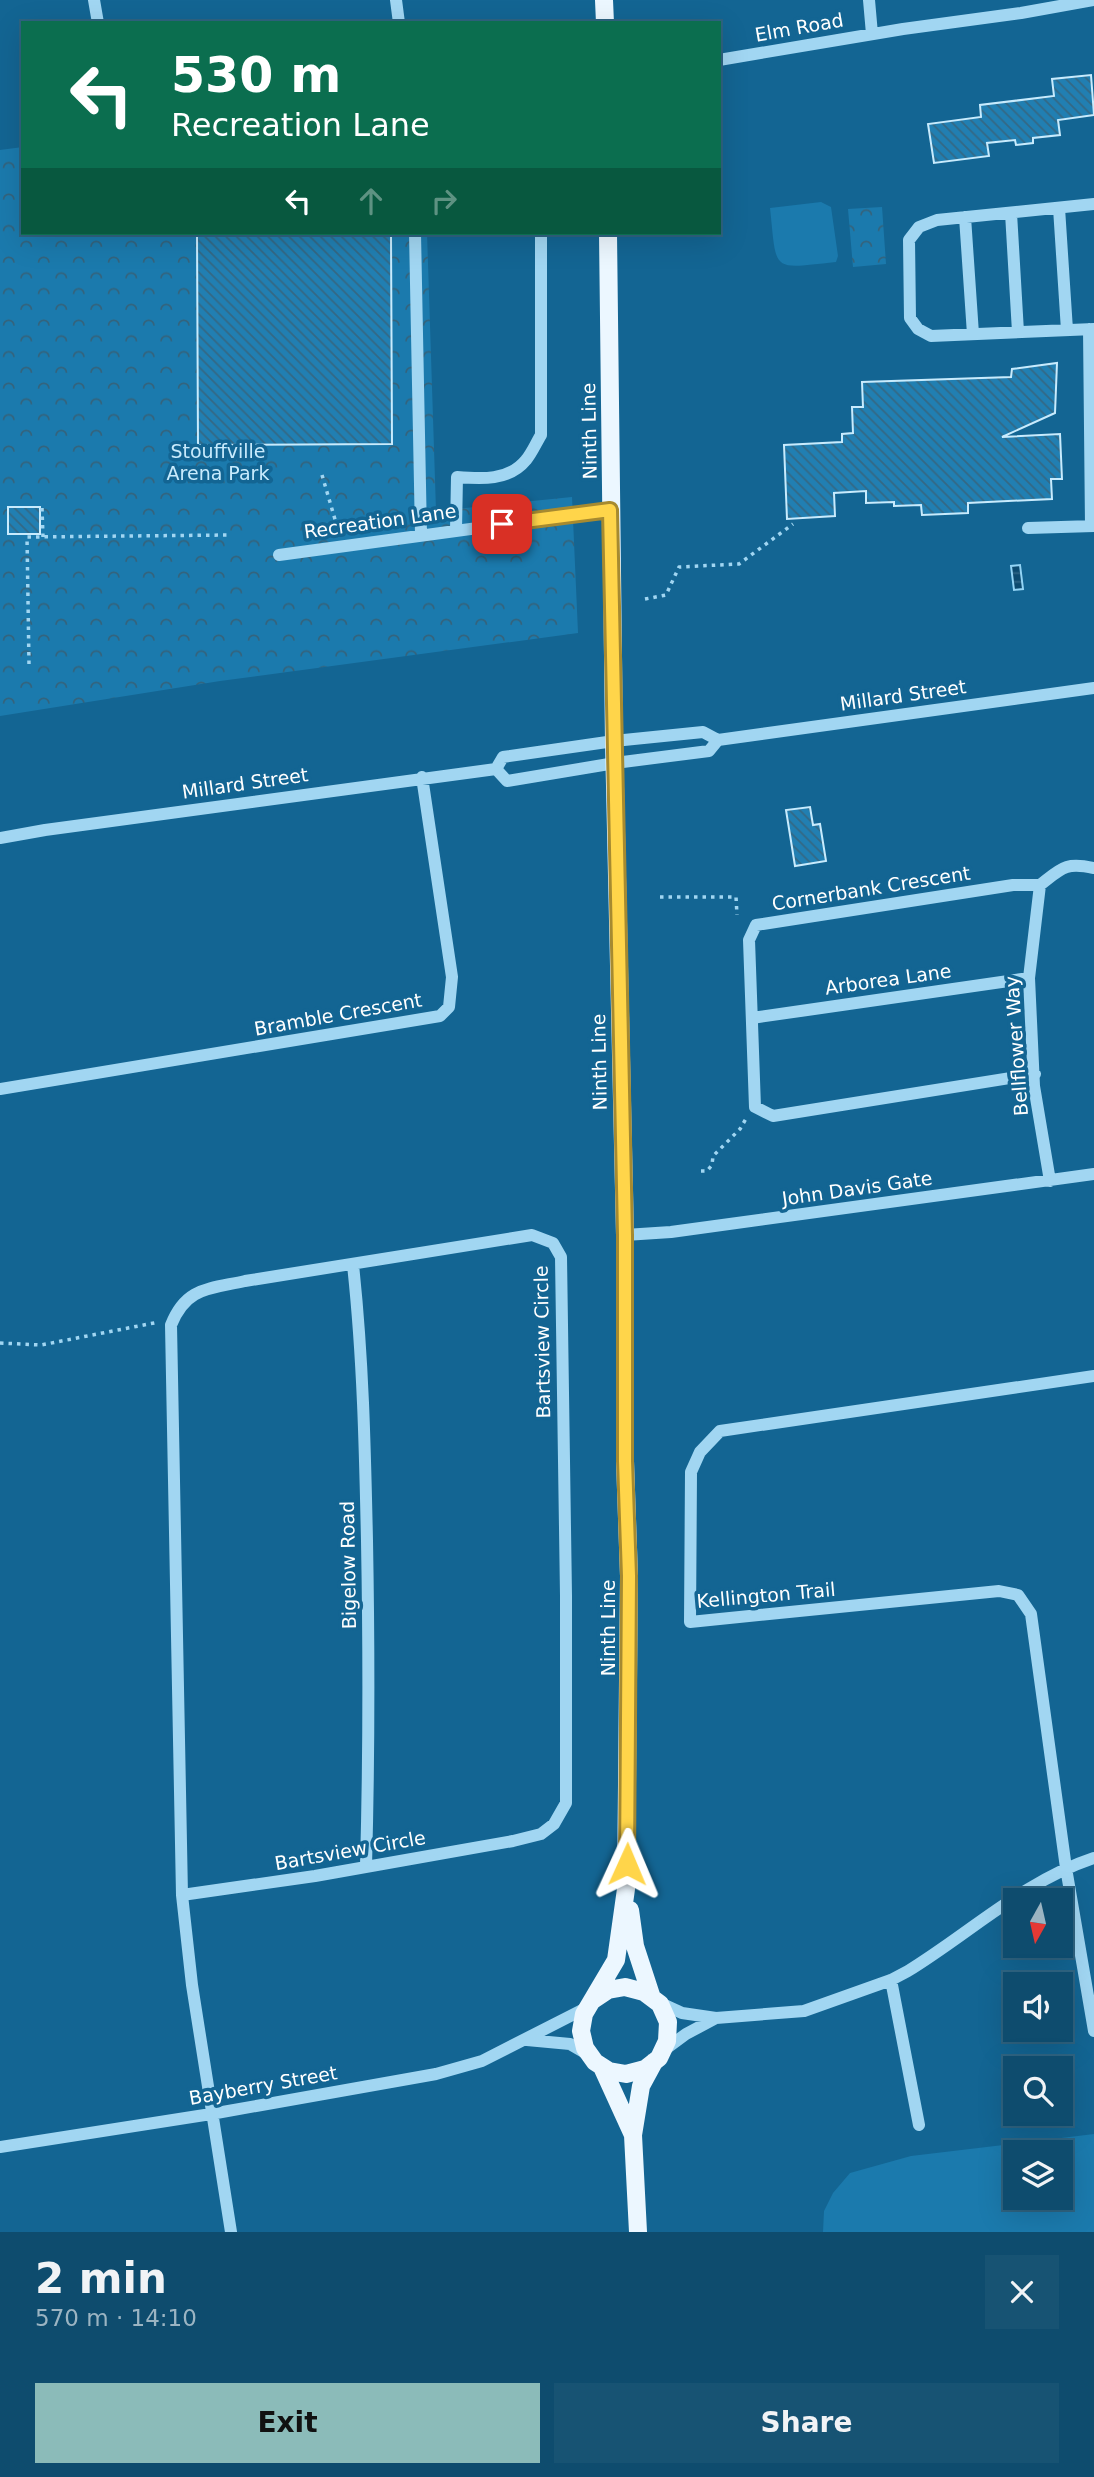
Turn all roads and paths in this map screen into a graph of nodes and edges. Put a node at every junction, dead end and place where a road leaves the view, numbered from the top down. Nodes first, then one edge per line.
1 (94, 0) edge
2 (396, 0) edge
3 (604, 0) edge
4 (869, 0) edge
5 (1093, 0) edge
6 (98, 21) edge
7 (399, 21) edge
8 (605, 21) edge
9 (872, 34) junction
10 (721, 60) edge
11 (1094, 204) edge
12 (1059, 208) junction
13 (1011, 213) junction
14 (965, 217) junction
15 (415, 235) edge
16 (541, 235) edge
17 (608, 235) edge
18 (1091, 329) edge
19 (1067, 330) junction
20 (1018, 332) junction
21 (973, 334) junction
22 (322, 474) dead end
23 (42, 508) dead end
24 (610, 510) junction
25 (793, 524) dead end
26 (1092, 526) edge
27 (1028, 527) dead end
28 (456, 530) junction
29 (230, 535) dead end
30 (421, 535) junction
31 (43, 537) junction
32 (343, 546) junction
33 (279, 555) dead end
34 (645, 599) dead end
35 (29, 664) dead end
36 (1094, 688) edge
37 (718, 740) junction
38 (614, 741) junction
39 (615, 763) junction
40 (496, 769) junction
41 (422, 777) junction
42 (0, 838) edge
43 (1094, 868) edge
44 (1040, 885) junction
45 (660, 897) dead end
46 (737, 915) dead end
47 (1029, 978) junction
48 (752, 1018) junction
49 (1035, 1074) junction
50 (0, 1089) edge
51 (755, 1107) junction
52 (701, 1171) dead end
53 (1094, 1174) edge
54 (1050, 1181) junction
55 (625, 1235) junction
56 (353, 1265) junction
57 (171, 1325) junction
58 (0, 1343) edge
59 (1094, 1376) edge
60 (1094, 1858) edge
61 (366, 1866) junction
62 (1066, 1868) junction
63 (626, 1889) junction
64 (182, 1895) junction
65 (891, 1980) junction
66 (653, 1999) junction
67 (591, 2003) junction
68 (716, 2018) junction
69 (1094, 2031) edge
70 (526, 2040) junction
71 (658, 2057) junction
72 (596, 2061) junction
73 (211, 2114) junction
74 (919, 2125) dead end
75 (633, 2135) junction
76 (0, 2147) edge
77 (231, 2232) edge
78 (638, 2232) edge

1 - 6 street
2 - 7 street
3 - 8 main road
4 - 9 street
5 - 9 street, Elm Road
9 - 10 street, Elm Road
11 - 12 street
12 - 13 street
12 - 19 street
13 - 14 street
13 - 20 street
14 - 21 street
14 - 21 street
15 - 30 street
16 - 28 street
17 - 24 main road, Ninth Line
18 - 19 street
18 - 26 street
19 - 20 street
20 - 21 street
22 - 32 path
23 - 31 path
24 - 28 street, Recreation Lane
24 - 38 main road, Ninth Line
25 - 34 path
26 - 27 street
28 - 30 street, Recreation Lane
29 - 31 path
30 - 32 street, Recreation Lane
31 - 35 path
32 - 33 street, Recreation Lane
36 - 37 street, Millard Street
37 - 38 street, Millard Street
37 - 39 street, Millard Street
38 - 39 main road, Ninth Line
38 - 40 street, Millard Street
39 - 40 street, Millard Street
39 - 55 main road, Ninth Line
40 - 41 street, Millard Street
41 - 42 street, Millard Street
41 - 50 street, Bramble Crescent
43 - 44 street
44 - 47 street, Bellflower Way
44 - 48 street, Cornerbank Crescent
45 - 46 path
47 - 48 street, Arborea Lane
47 - 49 street, Bellflower Way
48 - 51 street, Cornerbank Crescent
49 - 51 street
49 - 54 street, Bellflower Way
51 - 52 path
53 - 54 street, John Davis Gate
54 - 55 street, John Davis Gate
55 - 63 main road, Ninth Line
56 - 57 street, Bartsview Circle
56 - 61 street, Bigelow Road
56 - 61 street, Bartsview Circle
57 - 58 path
57 - 64 street
59 - 62 street, Kellington Trail
60 - 62 street
61 - 64 street, Bartsview Circle
62 - 65 street
62 - 69 street
63 - 66 main road, Ninth Line
63 - 67 main road, Ninth Line
64 - 73 street
65 - 68 street
65 - 74 street
66 - 67 main road
66 - 68 street
66 - 71 main road
67 - 70 street, Bayberry Street
67 - 72 main road
68 - 71 street
70 - 72 street
70 - 73 street, Bayberry Street
71 - 72 main road
71 - 75 main road
72 - 75 main road
73 - 76 street, Bayberry Street
73 - 77 street
75 - 78 main road

